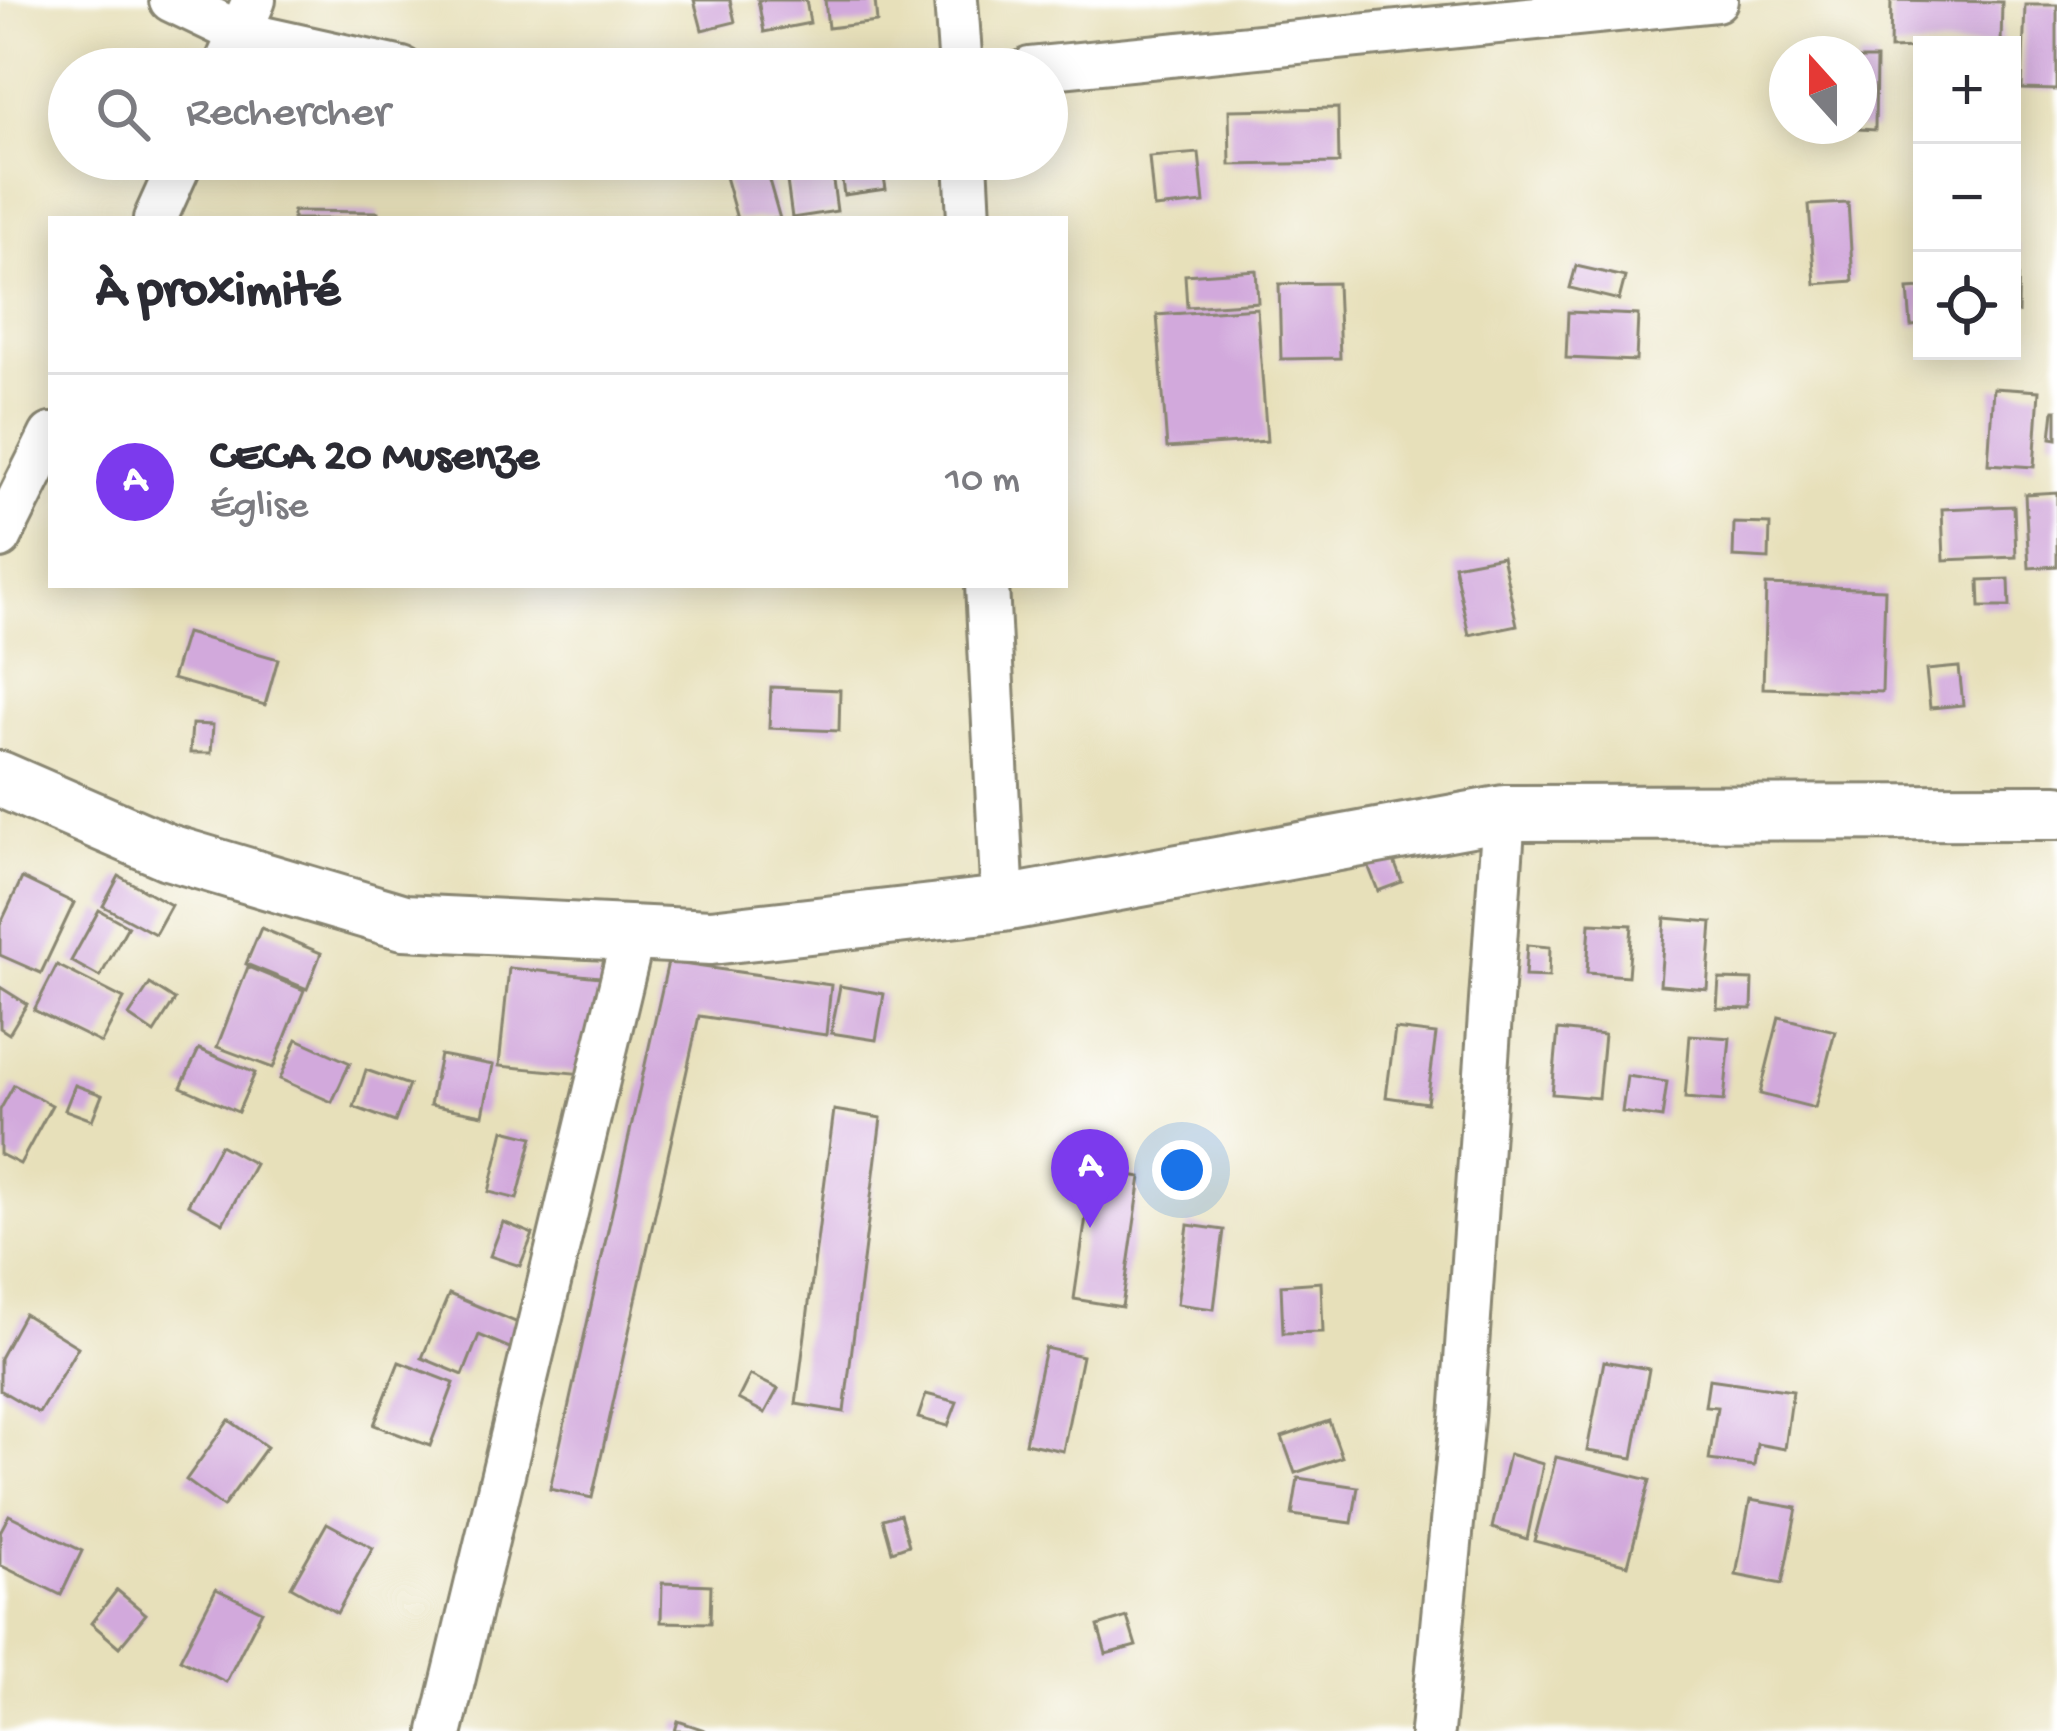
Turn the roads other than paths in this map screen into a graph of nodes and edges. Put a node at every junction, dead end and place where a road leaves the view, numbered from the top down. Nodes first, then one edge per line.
1 (171, 0) edge
2 (956, 0) edge
3 (1716, 0) edge
4 (239, 34) edge
5 (304, 48) edge
6 (959, 48) edge
7 (1068, 65) edge
8 (173, 180) edge
9 (967, 180) edge
10 (156, 216) edge
11 (969, 216) edge
12 (48, 441) edge
13 (0, 537) edge
14 (987, 588) edge
15 (0, 779) edge
16 (2057, 812) edge
17 (1504, 814) junction
18 (1003, 904) junction
19 (633, 934) junction
20 (441, 1731) edge
21 (1432, 1731) edge

1 - 4 street
2 - 6 street
3 - 7 street
4 - 5 street
8 - 10 street
9 - 11 street
12 - 13 street
14 - 18 street
15 - 19 street
16 - 17 street
17 - 18 street
17 - 21 street
18 - 19 street
19 - 20 street

